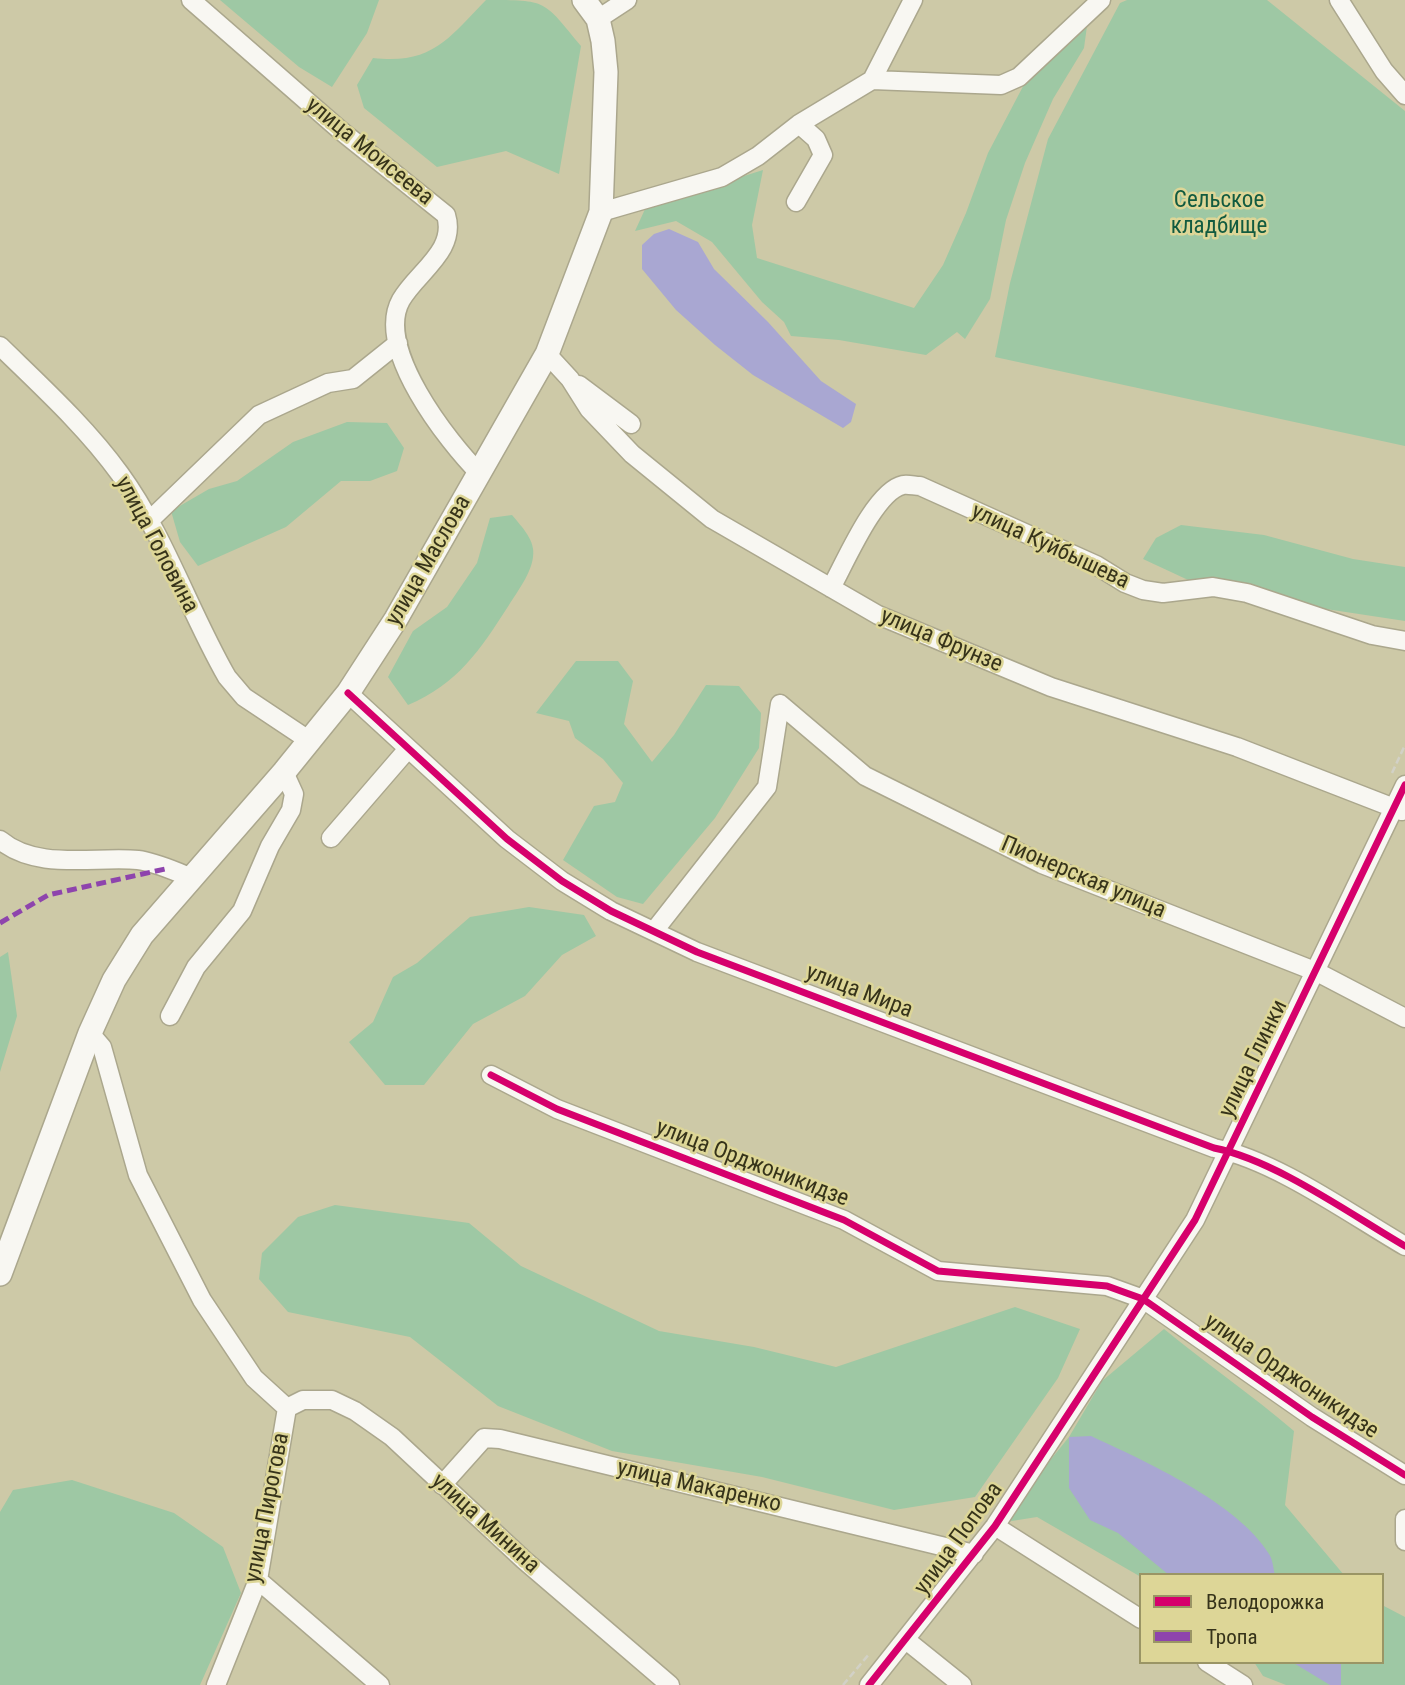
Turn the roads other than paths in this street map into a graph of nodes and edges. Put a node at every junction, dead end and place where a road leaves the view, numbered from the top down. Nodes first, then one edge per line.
1 (191, 0) edge
2 (584, 0) edge
3 (627, 0) edge
4 (913, 0) edge
5 (1101, 0) edge
6 (1339, 0) edge
7 (598, 19) junction
8 (872, 80) junction
9 (1405, 95) edge
10 (799, 124) junction
11 (796, 202) dead end
12 (601, 212) junction
13 (397, 342) junction
14 (0, 346) edge
15 (547, 354) junction
16 (570, 379) junction
17 (631, 424) dead end
18 (480, 474) junction
19 (149, 521) junction
20 (831, 588) junction
21 (1405, 641) edge
22 (348, 693) junction
23 (310, 741) junction
24 (407, 750) junction
25 (284, 772) junction
26 (1405, 785) edge
27 (1400, 810) edge
28 (331, 838) dead end
29 (0, 840) edge
30 (190, 877) junction
31 (654, 931) junction
32 (1317, 972) junction
33 (170, 1016) dead end
34 (1405, 1018) edge
35 (90, 1033) junction
36 (491, 1075) dead end
37 (1230, 1151) junction
38 (1405, 1246) edge
39 (0, 1274) edge
40 (1143, 1299) junction
41 (287, 1408) junction
42 (1071, 1409) joint
43 (1405, 1475) edge
44 (442, 1485) junction
45 (1405, 1518) edge
46 (995, 1526) junction
47 (1405, 1541) edge
48 (974, 1554) junction
49 (258, 1580) junction
50 (1139, 1618) edge
51 (906, 1640) junction
52 (1210, 1664) edge
53 (216, 1685) edge
54 (380, 1685) edge
55 (670, 1685) edge
56 (869, 1685) edge
57 (962, 1685) edge
58 (1243, 1685) edge

1 - 13 street, улица Моисеева
2 - 7 main road
3 - 7 street
4 - 8 street
5 - 8 street
6 - 9 street
7 - 12 main road, улица Маслова
8 - 10 street
10 - 11 street
10 - 12 street
12 - 15 main road, улица Маслова
13 - 18 street, улица Моисеева
13 - 19 street
14 - 19 street, улица Головина
15 - 16 street, улица Фрунзе
15 - 18 main road, улица Маслова
16 - 17 street
16 - 20 street, улица Фрунзе
18 - 22 main road, улица Маслова
19 - 23 street, улица Головина
20 - 21 street, улица Куйбышева
20 - 27 street, улица Фрунзе
22 - 23 main road, улица Маслова
22 - 24 street, улица Мира
23 - 25 main road, улица Маслова
24 - 28 street
24 - 31 street, улица Мира
25 - 30 main road, улица Маслова
25 - 33 street
26 - 27 street, улица Глинки
27 - 32 street, улица Глинки
29 - 30 street
30 - 35 main road, улица Маслова
31 - 32 street, Пионерская улица
31 - 37 street, улица Мира
32 - 34 street, Пионерская улица
32 - 37 street, улица Глинки
35 - 39 main road, улица Маслова
35 - 41 street
36 - 40 street, улица Орджоникидзе
37 - 38 street, улица Мира
37 - 40 street, улица Глинки
40 - 42 street, улица Глинки
40 - 43 street, улица Орджоникидзе
41 - 44 street, улица Минина
41 - 49 street, улица Пирогова
42 - 46 street, улица Попова
44 - 48 street, улица Макаренко
44 - 55 street, улица Минина
45 - 47 street
46 - 48 street, улица Попова
46 - 50 street
48 - 51 street, улица Попова
49 - 53 street, улица Пирогова
49 - 54 street
51 - 56 street, улица Попова
51 - 57 street
52 - 58 street

